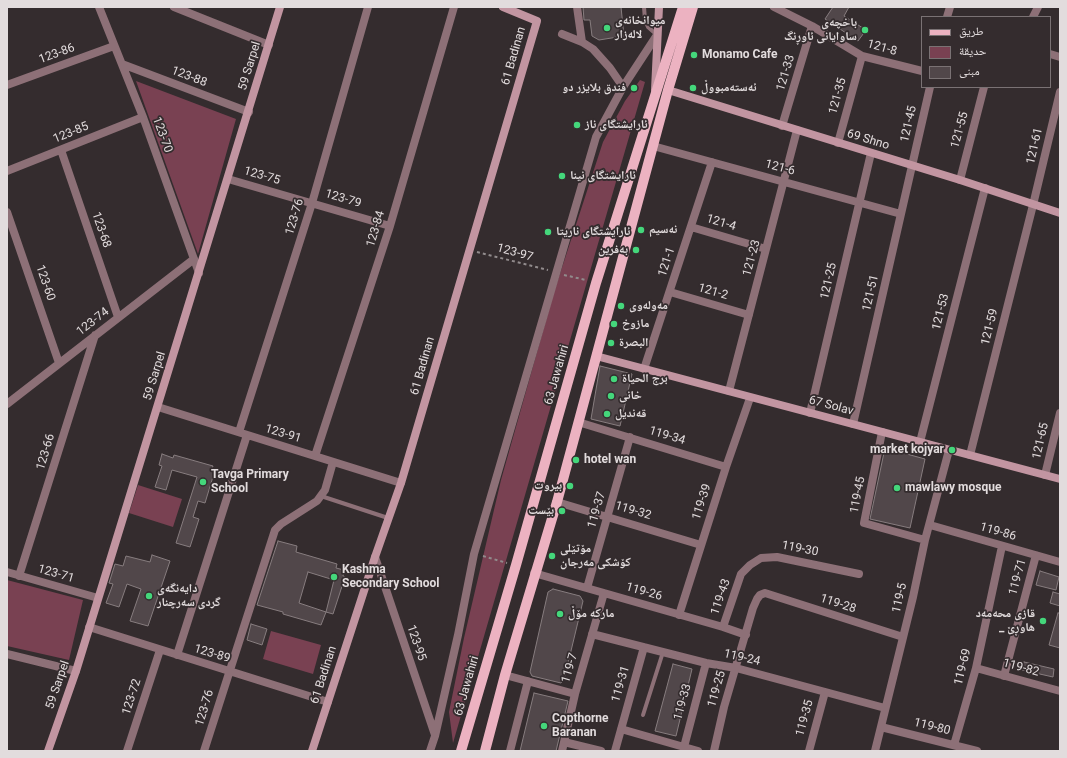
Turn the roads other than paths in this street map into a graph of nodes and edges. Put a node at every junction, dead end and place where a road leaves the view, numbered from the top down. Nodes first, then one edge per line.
1 (99, 7) edge
2 (174, 7) edge
3 (280, 7) edge
4 (368, 7) edge
5 (454, 7) edge
6 (503, 7) edge
7 (577, 7) edge
8 (644, 7) edge
9 (658, 7) edge
10 (683, 7) edge
11 (693, 7) edge
12 (774, 7) edge
13 (1038, 7) edge
14 (1034, 16) edge
15 (812, 26) junction
16 (562, 34) dead end
17 (657, 36) junction
18 (582, 42) junction
19 (269, 45) junction
20 (676, 45) junction
21 (114, 46) junction
22 (862, 56) junction
23 (122, 64) junction
24 (921, 71) edge
25 (7, 85) edge
26 (623, 87) junction
27 (930, 88) edge
28 (984, 88) edge
29 (668, 90) junction
30 (1060, 92) edge
31 (654, 99) junction
32 (249, 112) junction
33 (143, 117) junction
34 (782, 126) junction
35 (797, 130) junction
36 (838, 143) junction
37 (653, 146) junction
38 (62, 150) junction
39 (871, 153) junction
40 (712, 162) junction
41 (912, 166) junction
42 (7, 171) edge
43 (228, 179) junction
44 (960, 180) junction
45 (784, 182) junction
46 (985, 188) junction
47 (860, 202) junction
48 (312, 203) junction
49 (1033, 204) junction
50 (1060, 213) edge
51 (901, 214) junction
52 (8, 215) edge
53 (390, 226) junction
54 (691, 227) junction
55 (766, 249) junction
56 (194, 259) junction
57 (199, 273) junction
58 (670, 292) junction
59 (749, 315) junction
60 (118, 317) junction
61 (95, 335) junction
62 (596, 356) junction
63 (59, 363) junction
64 (644, 369) junction
65 (729, 391) junction
66 (750, 398) junction
67 (7, 404) edge
68 (158, 407) junction
69 (1060, 413) edge
70 (810, 414) junction
71 (578, 422) junction
72 (852, 424) junction
73 (882, 432) junction
74 (243, 434) junction
75 (630, 437) junction
76 (920, 442) junction
77 (950, 450) junction
78 (970, 455) junction
79 (315, 456) junction
80 (333, 462) junction
81 (726, 467) junction
82 (1045, 475) junction
83 (1060, 479) edge
84 (401, 483) junction
85 (320, 496) junction
86 (557, 502) junction
87 (607, 516) junction
88 (389, 518) junction
89 (930, 525) junction
90 (925, 540) junction
91 (701, 545) junction
92 (1002, 546) junction
93 (1036, 555) junction
94 (375, 557) junction
95 (1060, 562) edge
96 (7, 572) edge
97 (534, 573) junction
98 (741, 574) joint
99 (859, 574) dead end
100 (20, 576) junction
101 (587, 588) junction
102 (604, 593) junction
103 (765, 593) joint
104 (98, 598) junction
105 (679, 615) junction
106 (89, 627) junction
107 (723, 627) junction
108 (592, 634) junction
109 (746, 635) junction
110 (903, 637) junction
111 (644, 647) junction
112 (160, 650) junction
113 (663, 652) junction
114 (7, 654) edge
115 (177, 655) junction
116 (706, 663) junction
117 (736, 668) junction
118 (976, 668) junction
119 (76, 671) junction
120 (229, 672) junction
121 (505, 675) junction
122 (1004, 676) junction
123 (528, 681) junction
124 (1060, 691) edge
125 (825, 692) junction
126 (575, 694) junction
127 (328, 702) junction
128 (886, 708) junction
129 (643, 715) dead end
130 (881, 727) junction
131 (621, 729) junction
132 (435, 736) junction
133 (564, 742) junction
134 (954, 745) junction
135 (684, 747) junction
136 (48, 751) edge
137 (127, 751) edge
138 (204, 751) edge
139 (312, 751) edge
140 (430, 751) edge
141 (461, 751) edge
142 (485, 751) edge
143 (510, 751) edge
144 (562, 751) edge
145 (601, 751) edge
146 (615, 751) edge
147 (698, 751) edge
148 (714, 751) edge
149 (809, 751) edge
150 (875, 751) edge
151 (977, 751) edge

1 - 21 street, 123-70
2 - 19 street
3 - 19 street, 59 Sarpel
4 - 48 street, 123-76
5 - 53 street, 123-84
6 - 84 street, 61 Badinan
7 - 18 street
8 - 17 lane
9 - 17 street
10 - 20 main road, 63 Jawahiri
11 - 20 main road, 63 Jawahiri
12 - 15 street, 121-8
13 - 14 street
15 - 22 street, 121-8
15 - 34 street, 121-33
16 - 18 street
17 - 26 street
17 - 31 street
18 - 26 street
19 - 32 street, 59 Sarpel
20 - 29 main road, 63 Jawahiri
20 - 31 main road, 63 Jawahiri
21 - 23 street, 123-70
21 - 25 street, 123-86
22 - 24 street, 121-8
22 - 36 street, 121-35
23 - 32 street, 123-88
23 - 33 street, 123-70
26 - 132 street
27 - 41 street, 121-45
28 - 44 street, 121-55
29 - 34 street, 69 Shno
29 - 37 main road, 63 Jawahiri
30 - 49 street, 121-61
31 - 141 main road, 63 Jawahiri
32 - 43 street, 59 Sarpel
33 - 38 street, 123-85
33 - 56 street, 123-70
34 - 35 street, 69 Shno
35 - 36 street, 69 Shno
35 - 45 street, 121-23
36 - 39 street, 69 Shno
37 - 40 street, 121-6
37 - 62 main road, 63 Jawahiri
38 - 42 street, 123-85
38 - 60 street, 123-68
39 - 41 street, 69 Shno
39 - 47 street, 121-25
40 - 45 street, 121-6
40 - 54 street, 121-1
41 - 44 street, 69 Shno
41 - 51 street, 121-51
43 - 48 street, 123-75
43 - 57 street, 59 Sarpel
44 - 46 street, 69 Shno
45 - 47 street, 121-6
45 - 55 street, 121-23
46 - 49 street, 69 Shno
46 - 76 street, 121-53
47 - 51 street, 121-6
47 - 70 street, 121-25
48 - 53 street, 123-79
48 - 74 street, 123-76
49 - 50 street, 69 Shno
49 - 78 street, 121-59
51 - 72 street, 121-51
52 - 63 street, 123-60
53 - 79 street, 123-84
54 - 55 street, 121-4
54 - 58 street, 121-1
55 - 59 street, 121-23
56 - 57 street, 123-70
56 - 60 street, 123-74
57 - 68 street, 59 Sarpel
58 - 59 street, 121-2
58 - 64 street, 121-1
59 - 65 street, 121-23
60 - 61 street, 123-74
61 - 63 street, 123-74
61 - 100 street, 123-66
62 - 64 street, 67 Solav
62 - 71 main road, 63 Jawahiri
63 - 67 street, 123-74
64 - 65 street, 67 Solav
65 - 66 street, 67 Solav
66 - 70 street, 67 Solav
66 - 81 street, 119-39
68 - 74 street, 123-91
68 - 104 street, 59 Sarpel
69 - 82 street, 121-65
70 - 72 street, 67 Solav
71 - 75 street, 119-34
71 - 86 main road, 63 Jawahiri
72 - 73 street, 67 Solav
73 - 76 street, 67 Solav
73 - 90 street, 119-45
74 - 79 street, 123-91
74 - 115 street, 123-76
75 - 81 street, 119-34
75 - 87 street, 119-37
76 - 77 street, 67 Solav
77 - 78 street, 67 Solav
77 - 89 street, 119-5
78 - 82 street, 67 Solav
79 - 80 street, 123-91
80 - 84 street, 123-91
80 - 85 street
81 - 91 street, 119-39
82 - 83 street, 67 Solav
84 - 88 street, 61 Badinan
85 - 88 lane
85 - 120 street, 123-76
86 - 87 street, 119-32
86 - 97 main road, 63 Jawahiri
87 - 91 street, 119-32
87 - 101 street, 119-37
88 - 94 street, 61 Badinan
89 - 90 street, 119-5
89 - 92 street, 119-86
90 - 110 street, 119-5
91 - 105 street, 119-39
92 - 93 street, 119-86
92 - 118 street, 119-69
93 - 95 street, 119-86
93 - 122 street, 119-71
94 - 127 street, 61 Badinan
94 - 132 street, 123-95
96 - 100 street, 123-71
97 - 101 street, 119-26
97 - 121 main road, 63 Jawahiri
98 - 99 street, 119-30
98 - 107 street, 119-43
100 - 104 street, 123-71
101 - 102 street, 119-26
102 - 105 street, 119-26
102 - 108 street, 119-7
103 - 109 street, 119-25
103 - 110 street, 119-28
104 - 106 street, 59 Sarpel
105 - 107 street, 119-26
106 - 112 street, 123-89
106 - 119 street, 59 Sarpel
107 - 109 street, 119-26
108 - 111 street, 119-24
108 - 126 street, 119-7
109 - 117 street, 119-25
110 - 128 street, 119-5
111 - 113 street, 119-24
111 - 131 street, 119-31
112 - 115 street, 123-89
112 - 137 street, 123-72
113 - 116 street, 119-24
113 - 129 lane
114 - 119 street
115 - 120 street, 123-89
116 - 117 street, 119-24
116 - 135 street, 119-33
117 - 125 street, 119-24
117 - 148 street, 119-25
118 - 122 street, 119-82
118 - 134 street, 119-69
119 - 136 street, 59 Sarpel
120 - 127 street, 123-89
120 - 138 street, 123-76
121 - 123 street
121 - 142 main road, 63 Jawahiri
122 - 124 street, 119-82
123 - 126 street
123 - 143 street
125 - 128 street, 119-24
125 - 149 street, 119-35
126 - 133 street, 119-7
127 - 139 street, 61 Badinan
128 - 130 street, 119-5
130 - 134 street, 119-80
130 - 150 street, 119-5
131 - 135 street
131 - 146 street, 119-31
132 - 140 street
133 - 144 street, 119-7
133 - 145 street
134 - 151 street, 119-80
135 - 147 street

